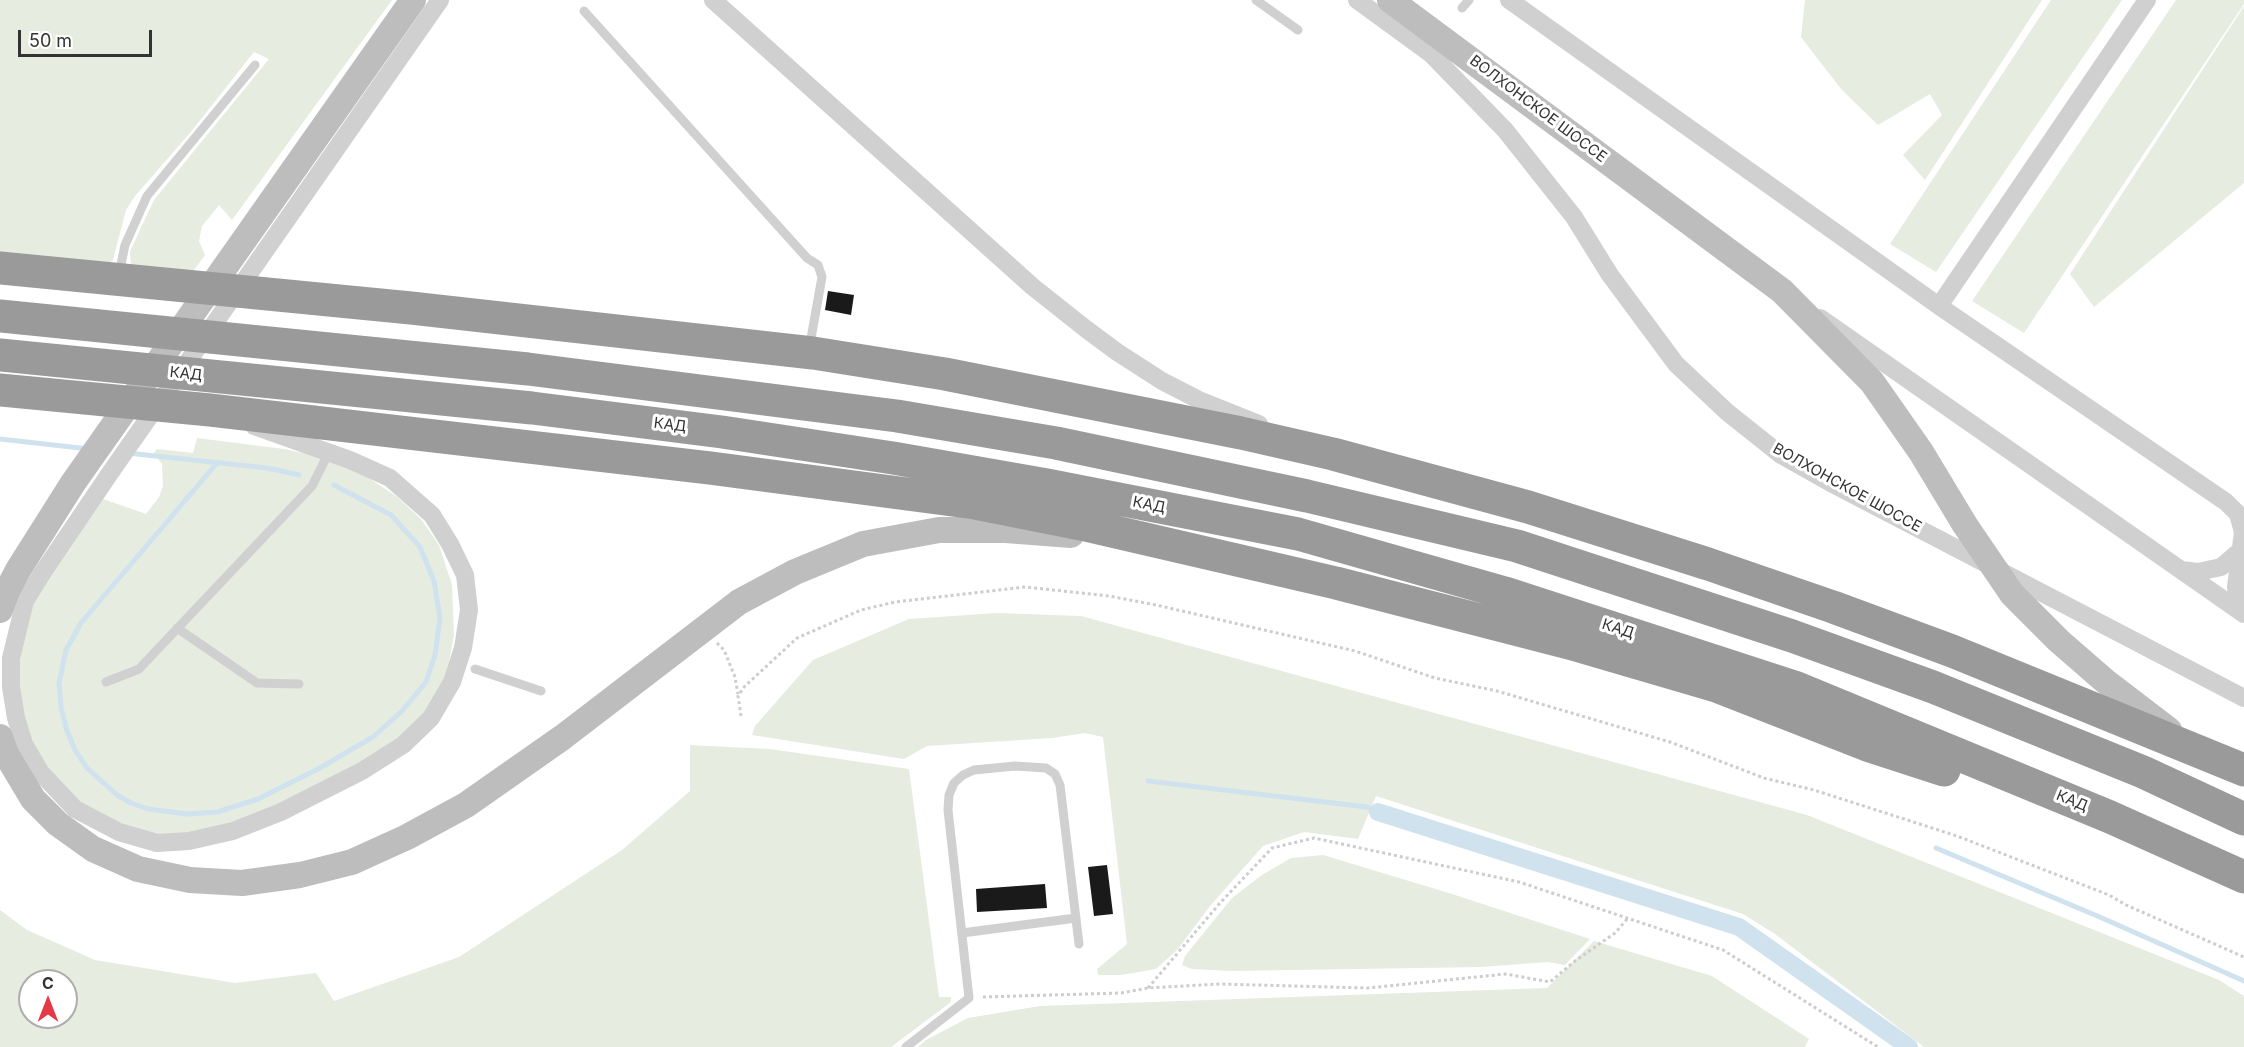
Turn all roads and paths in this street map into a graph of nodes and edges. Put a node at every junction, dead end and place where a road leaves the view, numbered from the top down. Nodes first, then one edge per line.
1 (413, 0) edge
2 (440, 0) edge
3 (713, 0) edge
4 (1256, 0) edge
5 (1357, 0) edge
6 (1390, 0) edge
7 (1469, 0) edge
8 (1509, 0) edge
9 (2147, 0) edge
10 (1462, 8) dead end
11 (584, 11) dead end
12 (1298, 30) dead end
13 (255, 65) dead end
14 (284, 205) junction
15 (0, 268) edge
16 (119, 274) dead end
17 (1782, 291) junction
18 (1939, 306) junction
19 (0, 316) edge
20 (810, 344) dead end
21 (0, 355) edge
22 (0, 390) edge
23 (210, 410) junction
24 (1333, 454) junction
25 (326, 458) dead end
26 (1183, 546) junction
27 (2241, 550) junction
28 (2180, 570) junction
29 (2244, 609) edge
30 (0, 610) edge
31 (2244, 615) edge
32 (177, 628) junction
33 (715, 640) dead end
34 (475, 669) dead end
35 (106, 682) dead end
36 (299, 684) dead end
37 (541, 691) dead end
38 (738, 696) junction
39 (2244, 698) edge
40 (741, 716) dead end
41 (0, 738) edge
42 (2199, 751) junction
43 (2244, 770) edge
44 (2244, 819) edge
45 (2176, 846) junction
46 (2244, 877) edge
47 (1076, 918) junction
48 (1628, 918) junction
49 (962, 933) junction
50 (1079, 944) dead end
51 (2244, 957) edge
52 (1148, 988) junction
53 (969, 998) junction
54 (906, 1047) edge
55 (1878, 1047) edge

1 - 14 main road
2 - 14 street
3 - 24 street
4 - 12 lane
5 - 39 street, ВОЛХОНСКОЕ ШОССЕ
6 - 17 main road, ВОЛХОНСКОЕ ШОССЕ
7 - 10 lane
8 - 18 street
9 - 18 street
11 - 20 lane
13 - 16 lane
14 - 23 street
14 - 30 main road
15 - 24 highway
17 - 28 street, ВОЛХОНСКОЕ ШОССЕ
17 - 42 main road
18 - 27 street
19 - 44 highway
21 - 45 highway, КАД
22 - 23 highway
23 - 26 highway
24 - 42 highway
25 - 32 lane
26 - 41 main road
26 - 45 highway
27 - 28 street
27 - 29 street
28 - 31 street, ВОЛХОНСКОЕ ШОССЕ
32 - 35 lane
32 - 36 lane
33 - 38 path
34 - 37 lane
38 - 40 path
38 - 51 path
42 - 43 highway
45 - 46 highway, КАД
47 - 49 lane
47 - 49 lane
47 - 50 lane
48 - 52 path
48 - 52 path
48 - 55 path
49 - 53 lane
52 - 53 path
53 - 54 lane

